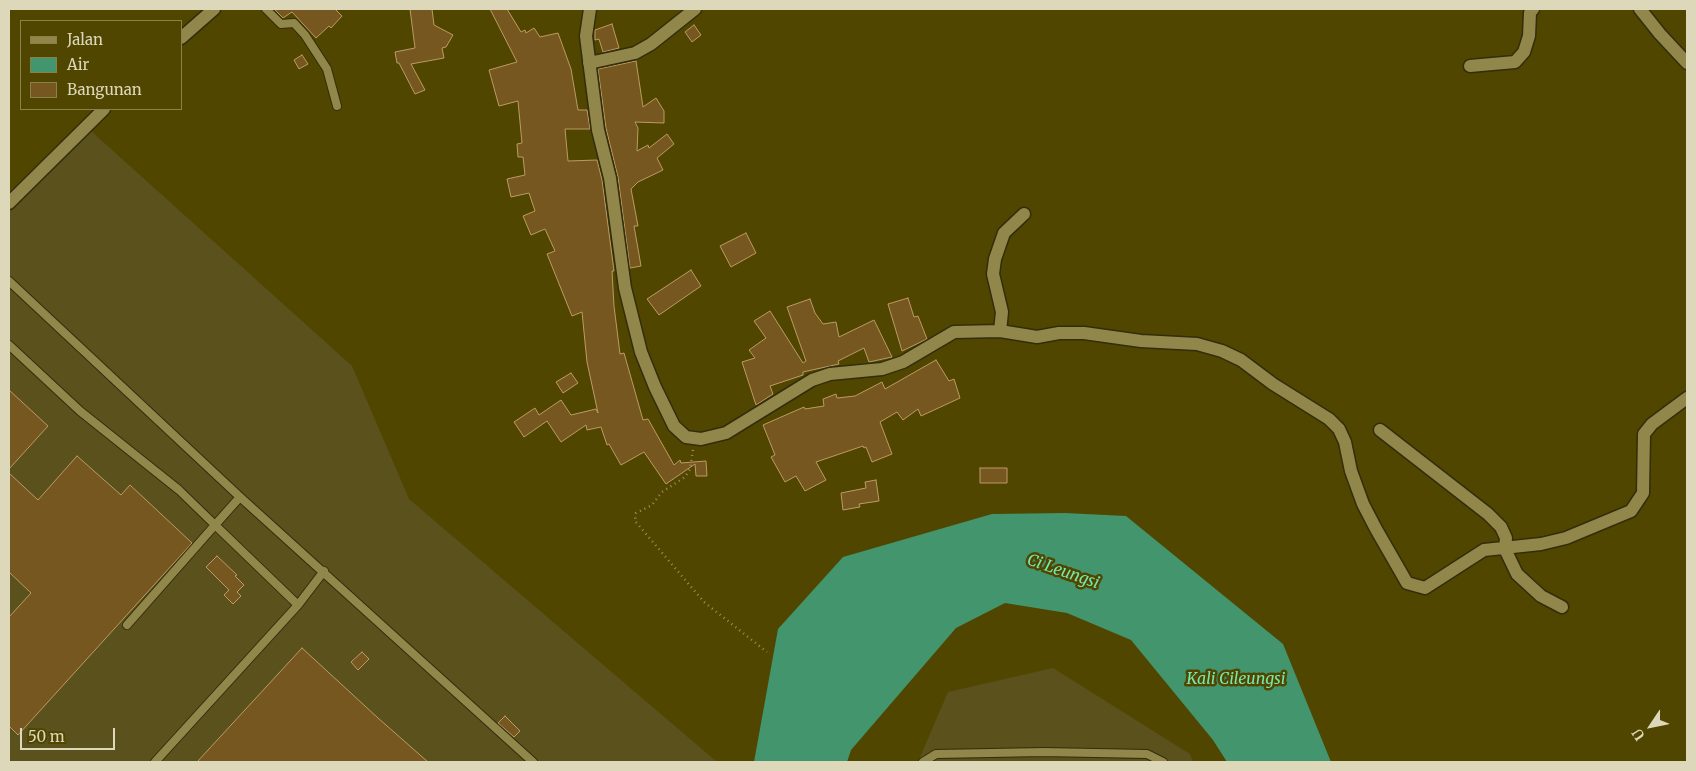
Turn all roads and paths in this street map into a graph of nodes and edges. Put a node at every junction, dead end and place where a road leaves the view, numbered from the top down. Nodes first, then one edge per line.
1 (214, 9) edge
2 (266, 9) edge
3 (590, 9) edge
4 (696, 9) edge
5 (1533, 9) edge
6 (1640, 9) edge
7 (182, 37) edge
8 (589, 63) junction
9 (1687, 63) edge
10 (1470, 66) dead end
11 (337, 106) dead end
12 (103, 110) edge
13 (9, 203) edge
14 (1024, 214) dead end
15 (9, 281) edge
16 (1000, 331) junction
17 (9, 345) edge
18 (1687, 398) edge
19 (1380, 430) dead end
20 (694, 439) junction
21 (240, 497) junction
22 (215, 525) junction
23 (1505, 549) junction
24 (324, 571) junction
25 (298, 605) junction
26 (1562, 607) dead end
27 (127, 625) dead end
28 (767, 652) dead end
29 (155, 762) edge
30 (533, 762) edge
31 (923, 762) edge
32 (1163, 762) edge

1 - 7 street
2 - 11 lane
3 - 8 street
4 - 8 street
5 - 10 street
6 - 9 street
8 - 20 street
12 - 13 street
14 - 16 street
15 - 21 lane
16 - 20 street
16 - 23 street
17 - 22 lane
18 - 23 street
19 - 23 street
20 - 28 path
21 - 22 lane
21 - 24 lane
22 - 25 lane
22 - 27 lane
23 - 26 street
24 - 25 lane
24 - 30 lane
25 - 29 lane
31 - 32 lane

